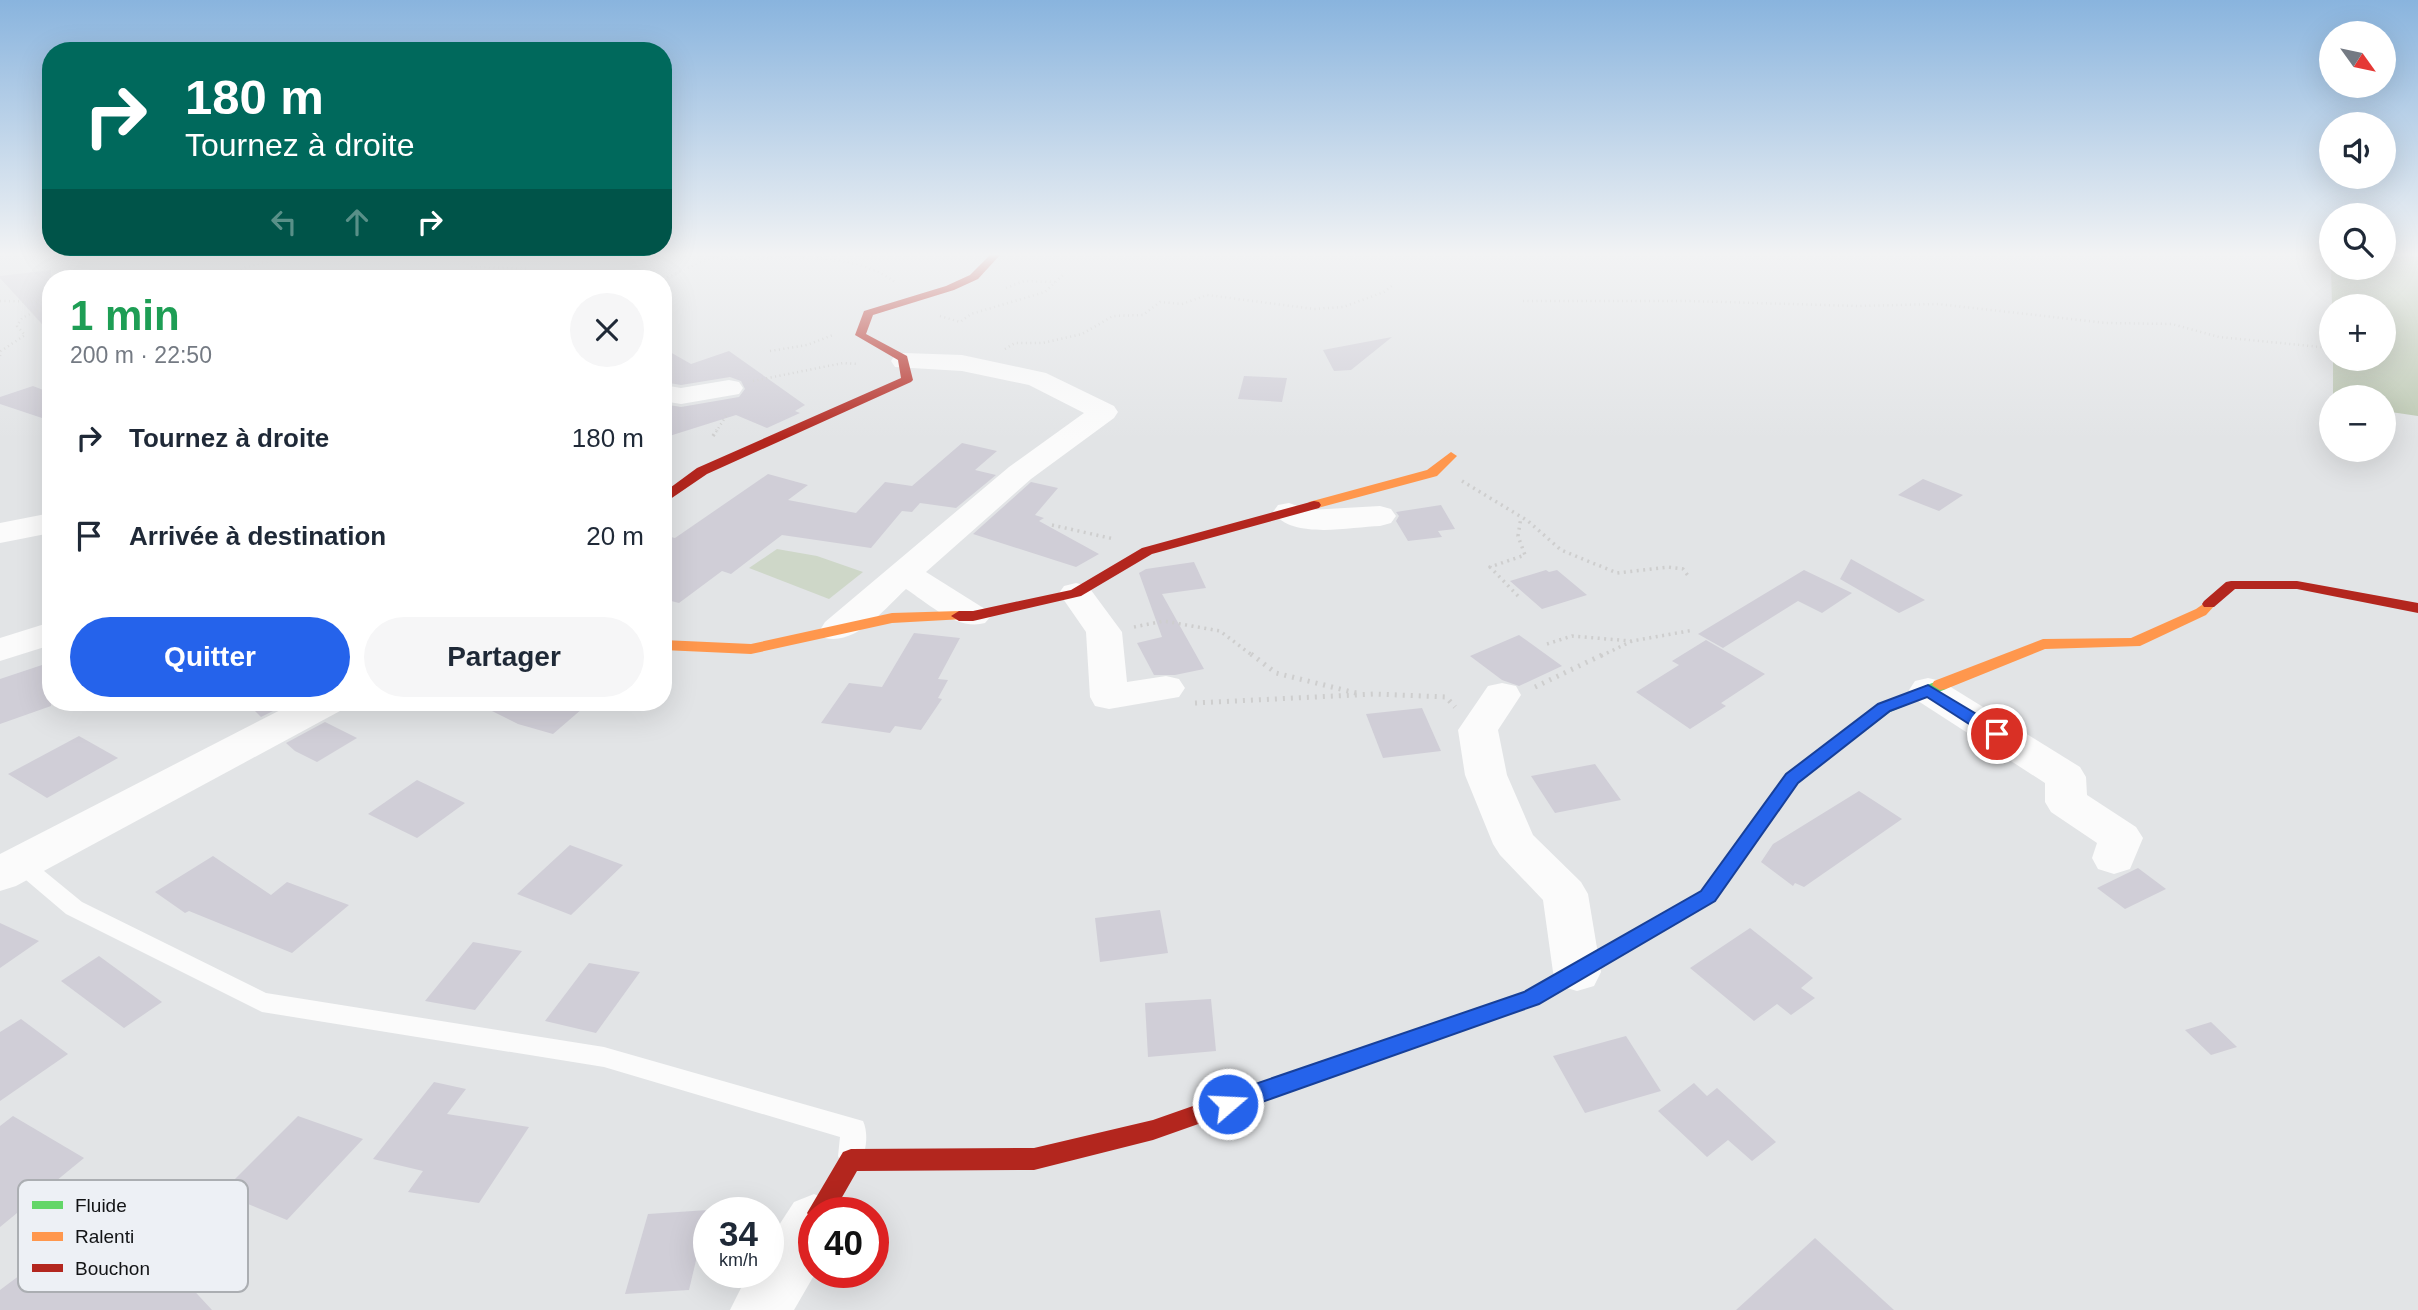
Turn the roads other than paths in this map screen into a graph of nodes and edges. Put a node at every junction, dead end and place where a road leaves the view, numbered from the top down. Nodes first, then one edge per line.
1 (867, 316) edge
2 (906, 370) junction
3 (729, 388) road end
4 (672, 394) edge
5 (1451, 456) dead end
6 (672, 493) edge
7 (1289, 512) junction
8 (1380, 516) dead end
9 (42, 525) edge
10 (0, 534) edge
11 (904, 573) junction
12 (1076, 593) junction
13 (2418, 608) edge
14 (973, 616) junction
15 (838, 630) junction
16 (42, 636) edge
17 (672, 645) edge
18 (0, 650) edge
19 (1928, 690) junction
20 (1515, 693) road end
21 (1180, 696) road end
22 (309, 711) edge
23 (2114, 858) dead end
24 (10, 869) edge
25 (1577, 972) junction
26 (851, 1160) junction
27 (829, 1197) edge
28 (798, 1247) edge
29 (760, 1310) edge

1 - 2 street
2 - 6 street
2 - 11 street
3 - 4 street
5 - 7 street
7 - 8 street
7 - 12 street
9 - 10 street
11 - 14 street
11 - 15 street
12 - 14 street
12 - 21 street
13 - 19 street
14 - 15 street
15 - 17 street
16 - 18 street
19 - 23 street
19 - 25 street
20 - 25 street
22 - 24 street
24 - 26 lane
25 - 26 street
26 - 27 street
28 - 29 street

